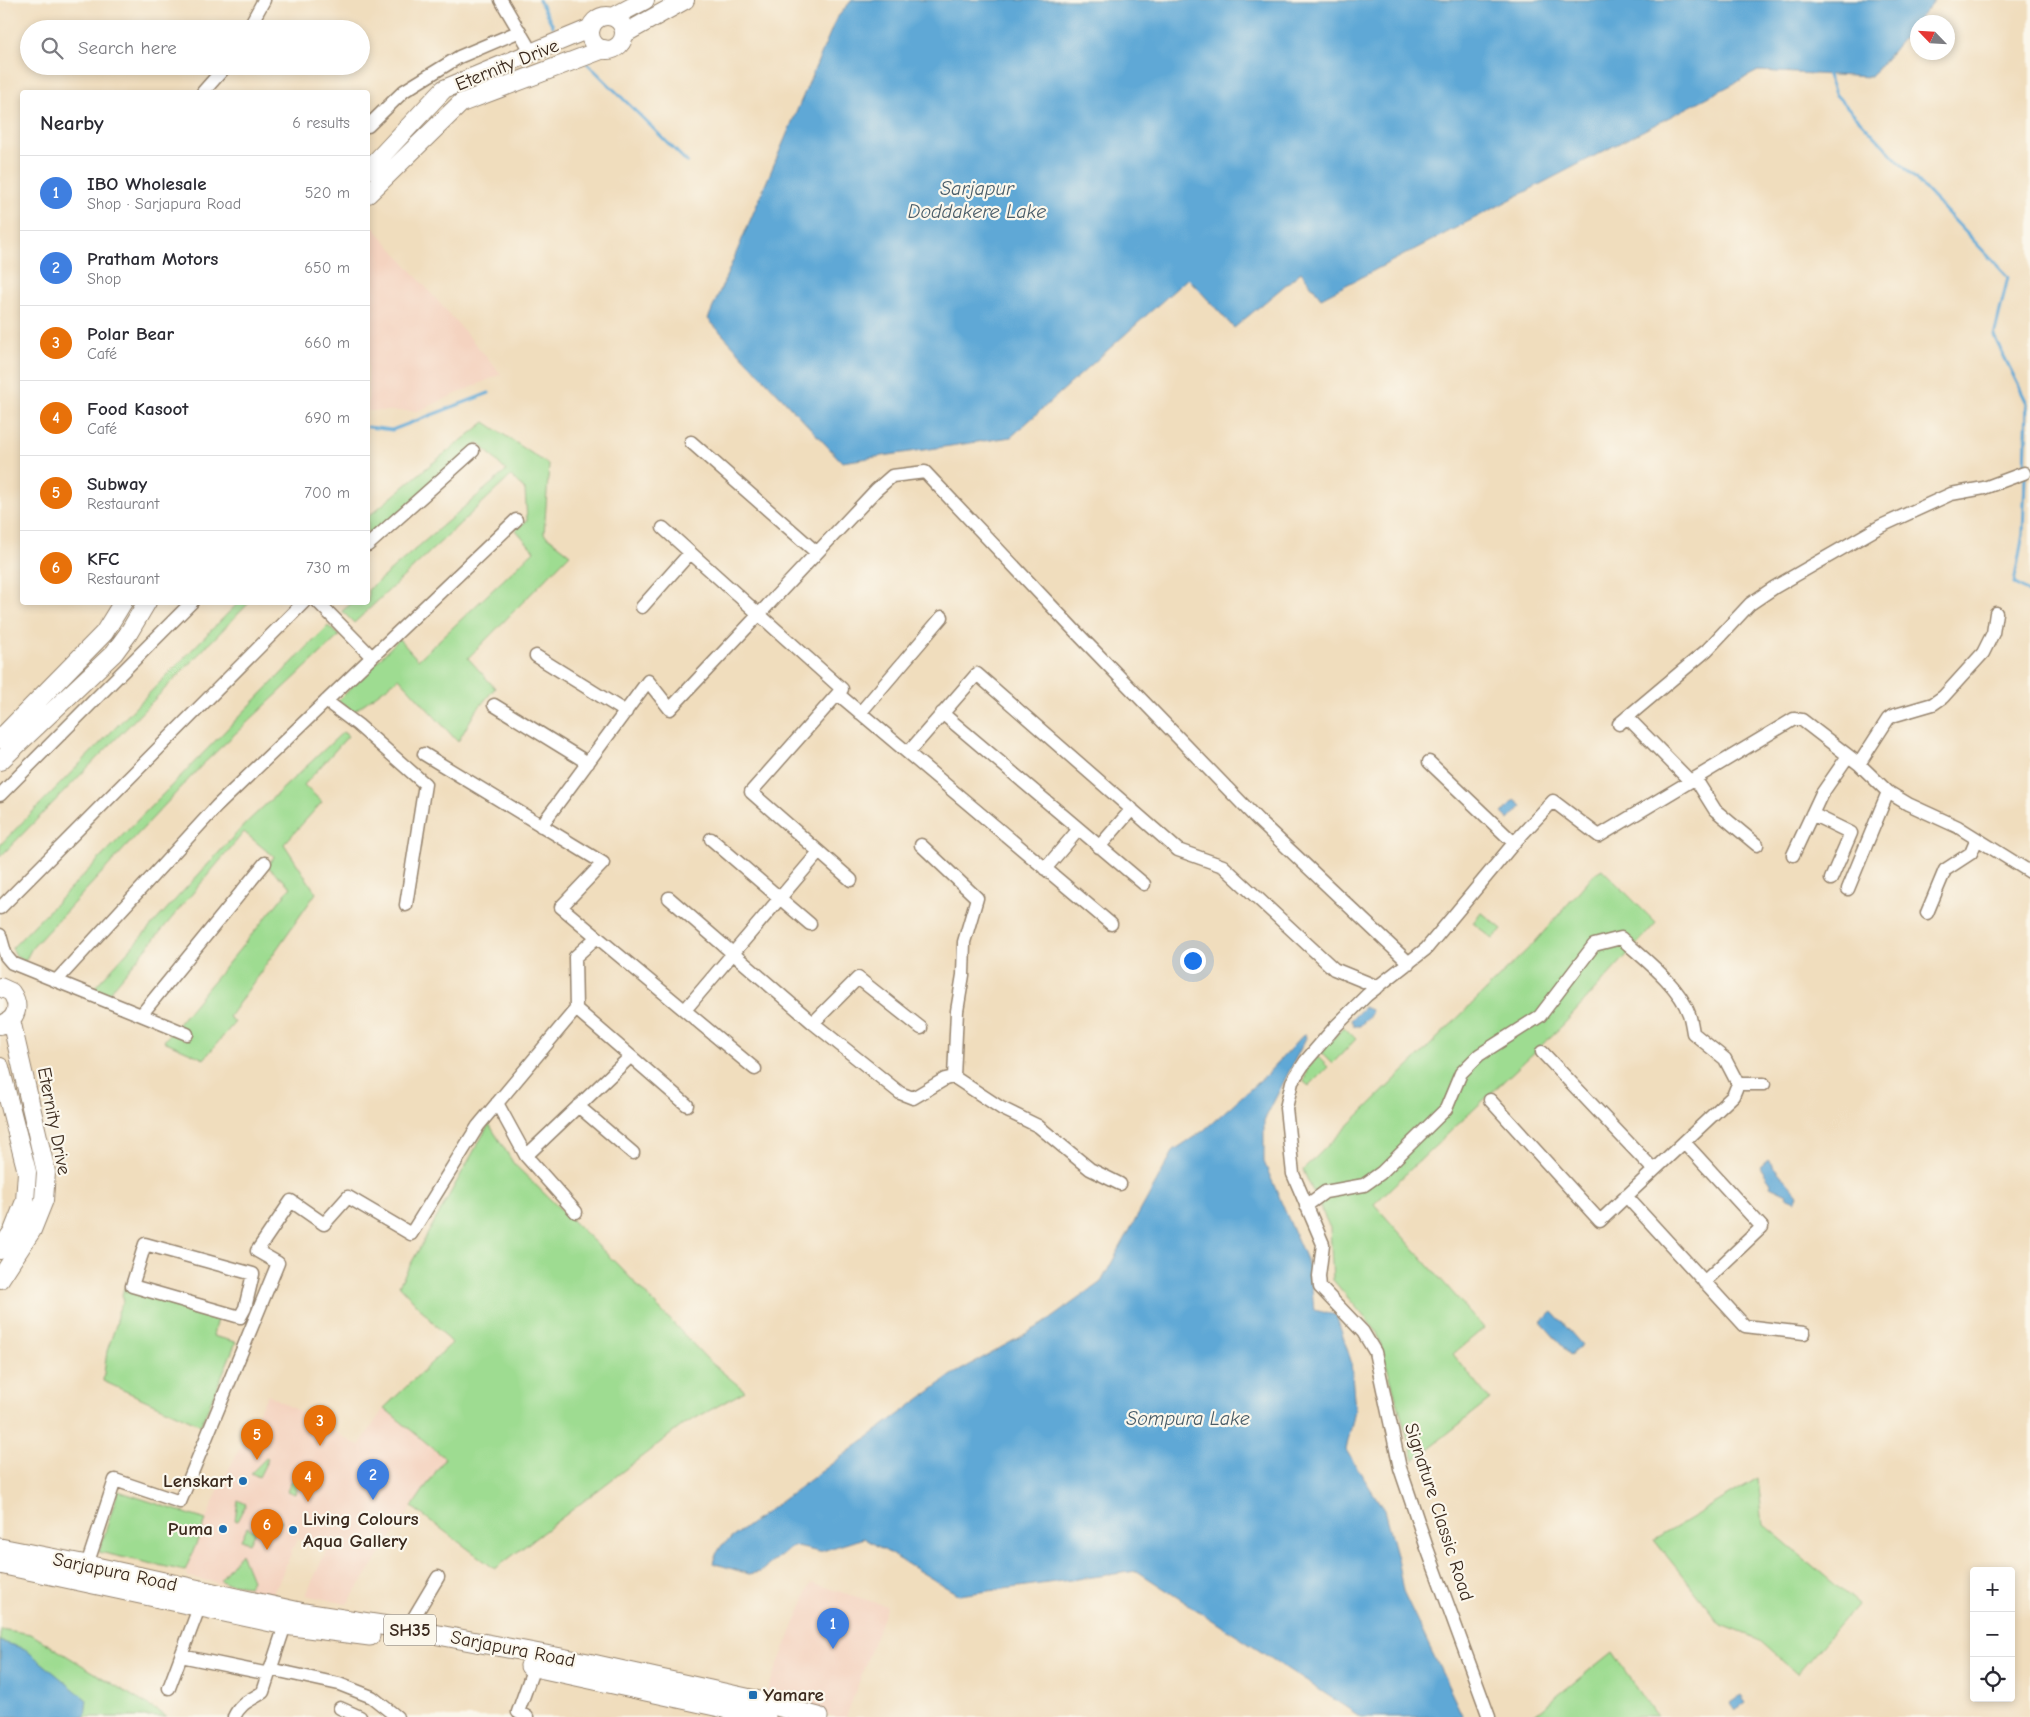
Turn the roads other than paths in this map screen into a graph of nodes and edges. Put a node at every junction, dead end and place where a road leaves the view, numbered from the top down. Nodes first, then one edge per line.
1 (264, 0) edge
2 (501, 0) edge
3 (645, 0) edge
4 (685, 0) edge
5 (613, 17) junction
6 (253, 20) edge
7 (591, 28) junction
8 (520, 31) junction
9 (624, 34) junction
10 (604, 49) junction
11 (532, 53) junction
12 (218, 75) edge
13 (205, 90) edge
14 (370, 124) edge
15 (411, 124) junction
16 (422, 141) junction
17 (370, 168) edge
18 (370, 192) edge
19 (691, 442) dead end
20 (473, 451) dead end
21 (2024, 473) dead end
22 (516, 520) dead end
23 (663, 528) dead end
24 (370, 543) edge
25 (816, 552) junction
26 (690, 553) junction
27 (121, 605) edge
28 (145, 605) edge
29 (189, 605) edge
30 (301, 605) edge
31 (321, 605) edge
32 (642, 607) dead end
33 (1996, 613) dead end
34 (758, 614) junction
35 (942, 617) dead end
36 (536, 656) dead end
37 (372, 657) junction
38 (838, 694) junction
39 (326, 701) junction
40 (494, 705) dead end
41 (626, 712) junction
42 (860, 713) junction
43 (942, 713) junction
44 (0, 739) edge
45 (908, 753) junction
46 (424, 754) dead end
47 (1848, 756) junction
48 (0, 761) edge
49 (1429, 762) dead end
50 (588, 763) junction
51 (1859, 764) junction
52 (1692, 780) junction
53 (1888, 792) junction
54 (0, 795) edge
55 (1132, 810) junction
56 (1812, 814) junction
57 (541, 826) junction
58 (1079, 829) junction
59 (711, 839) dead end
60 (1978, 840) junction
61 (1514, 843) junction
62 (921, 845) dead end
63 (1100, 846) junction
64 (1757, 846) dead end
65 (819, 852) junction
66 (1793, 855) dead end
67 (265, 863) dead end
68 (1045, 869) junction
69 (2030, 872) edge
70 (1831, 879) dead end
71 (850, 880) dead end
72 (1144, 884) dead end
73 (1848, 889) dead end
74 (669, 898) dead end
75 (780, 898) junction
76 (406, 905) dead end
77 (0, 908) edge
78 (1927, 913) dead end
79 (810, 924) dead end
80 (1111, 924) dead end
81 (0, 935) edge
82 (597, 937) junction
83 (733, 954) junction
84 (1409, 963) junction
85 (56, 981) junction
86 (1378, 986) junction
87 (0, 987) edge
88 (576, 1009) junction
89 (685, 1010) junction
90 (141, 1015) junction
91 (5, 1022) edge
92 (813, 1023) junction
93 (921, 1028) dead end
94 (187, 1034) dead end
95 (1542, 1052) dead end
96 (630, 1057) junction
97 (0, 1067) edge
98 (755, 1069) dead end
99 (954, 1077) junction
100 (1738, 1084) junction
101 (1764, 1084) dead end
102 (1490, 1100) dead end
103 (497, 1103) junction
104 (688, 1105) dead end
105 (578, 1106) junction
106 (1684, 1142) junction
107 (634, 1153) dead end
108 (526, 1156) junction
109 (1654, 1170) junction
110 (1120, 1184) dead end
111 (1626, 1196) junction
112 (1306, 1206) junction
113 (576, 1212) dead end
114 (0, 1250) edge
115 (0, 1279) edge
116 (1704, 1282) junction
117 (248, 1295) junction
118 (263, 1299) junction
119 (1804, 1333) dead end
120 (0, 1548) edge
121 (0, 1564) edge
122 (88, 1565) junction
123 (438, 1577) dead end
124 (200, 1606) junction
125 (288, 1617) junction
126 (407, 1629) junction
127 (181, 1656) junction
128 (534, 1666) junction
129 (270, 1671) junction
130 (169, 1688) dead end
131 (340, 1708) dead end
132 (746, 1709) edge
133 (234, 1717) edge
134 (360, 1717) edge
135 (397, 1717) edge
136 (526, 1717) edge
137 (766, 1717) edge
138 (818, 1717) edge
139 (1489, 1717) edge

1 - 6 street
2 - 8 street
3 - 5 street, Eternity Drive
4 - 9 street, Eternity Drive
5 - 7 street, Eternity Drive
5 - 9 street
7 - 10 street
7 - 11 street, Eternity Drive
8 - 11 street
8 - 14 street
9 - 10 street, Eternity Drive
10 - 16 street, Eternity Drive
11 - 15 street, Eternity Drive
12 - 13 street
15 - 16 street
15 - 17 street, Eternity Drive
16 - 18 street, Eternity Drive
19 - 25 street
20 - 24 street
21 - 52 street
22 - 37 street
23 - 26 street
25 - 34 street
25 - 84 street
26 - 32 street
26 - 34 street
27 - 44 street
28 - 48 street
29 - 54 street
30 - 77 street
31 - 37 street
33 - 51 street
34 - 38 street
34 - 41 street
35 - 42 street
36 - 41 street
37 - 39 street
38 - 42 street
38 - 65 street
39 - 76 street
39 - 85 street
40 - 50 street
41 - 50 street
42 - 45 street
43 - 45 street
43 - 55 street
43 - 58 street
45 - 68 street
46 - 57 street
47 - 51 street
47 - 52 street
47 - 56 street
49 - 61 street
50 - 57 street
51 - 53 street
52 - 61 street, Signature Classic Road
52 - 64 street
53 - 60 street
53 - 73 street
55 - 63 street
55 - 86 street
56 - 66 street
56 - 70 street
57 - 82 street
58 - 63 street
58 - 68 street
59 - 75 street
60 - 69 street
60 - 78 street
61 - 84 street, Signature Classic Road
62 - 99 street
63 - 72 street
65 - 71 street
65 - 75 street
67 - 90 street
68 - 80 street
74 - 83 street
75 - 79 street
75 - 83 street
81 - 85 street
82 - 88 street
82 - 89 street
83 - 89 street
83 - 92 street
84 - 86 street, Signature Classic Road
85 - 90 street
86 - 112 street, Signature Classic Road
87 - 91 street, Eternity Drive
88 - 96 street
88 - 103 street
89 - 98 street
90 - 94 street
91 - 115 street, Eternity Drive
92 - 93 street
92 - 99 street
95 - 109 street
96 - 104 street
96 - 105 street
97 - 114 street, Eternity Drive
99 - 110 street
100 - 101 street
100 - 106 street
100 - 112 street
102 - 111 street
103 - 108 street
103 - 118 street
105 - 107 street
105 - 108 street
106 - 109 street
106 - 116 street
108 - 113 street
109 - 111 street
111 - 116 street
112 - 139 street, Signature Classic Road
116 - 119 street
117 - 117 street
117 - 118 street
118 - 122 street
120 - 122 main road, Sarjapura Road / SH35
121 - 124 main road, Sarjapura Road
122 - 125 main road, Sarjapura Road / SH35
123 - 126 street
124 - 125 main road, Sarjapura Road
124 - 127 street
125 - 126 main road, Sarjapura Road / SH35
125 - 128 main road, Sarjapura Road
125 - 129 street
126 - 132 main road, Sarjapura Road / SH35
127 - 129 street
127 - 130 street
128 - 132 main road, Sarjapura Road
128 - 136 street
129 - 133 street
129 - 135 street
131 - 134 street
132 - 137 main road, Sarjapura Road
132 - 138 main road, Sarjapura Road / SH35

